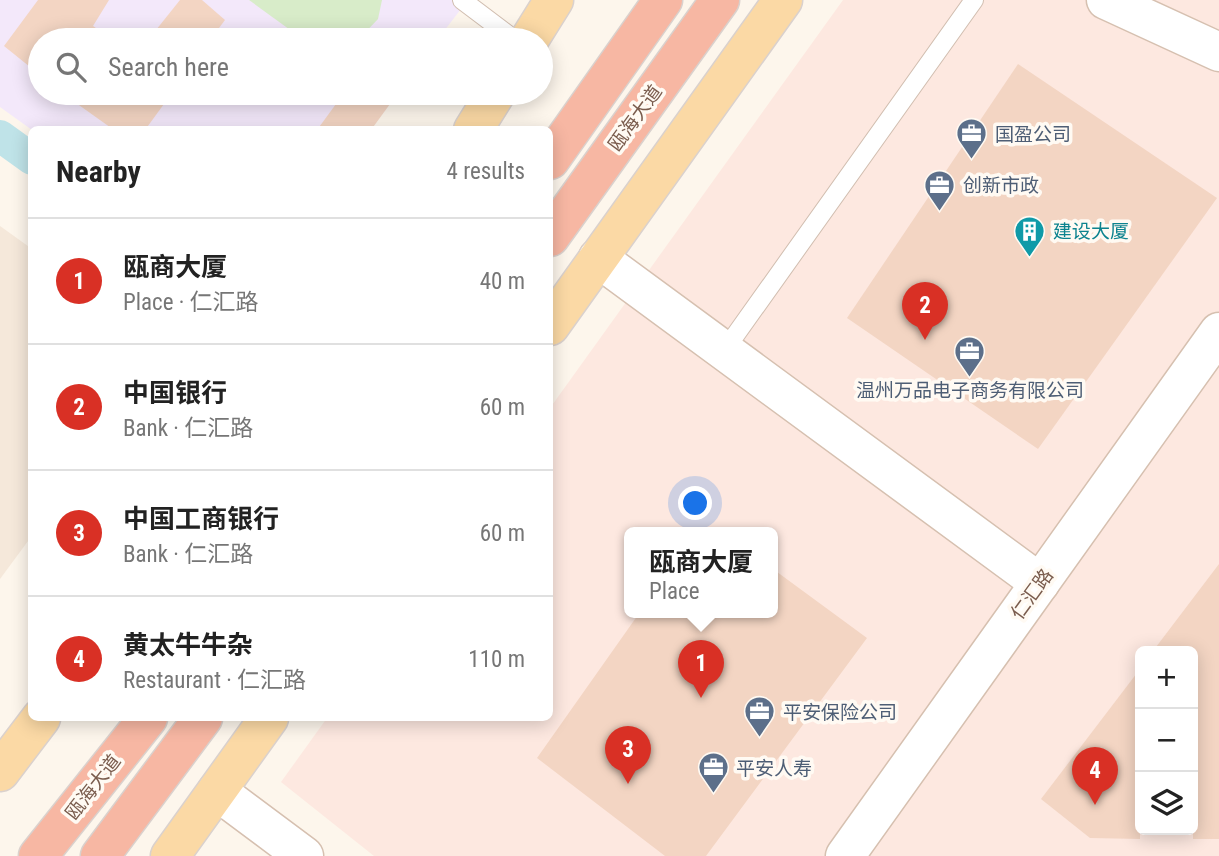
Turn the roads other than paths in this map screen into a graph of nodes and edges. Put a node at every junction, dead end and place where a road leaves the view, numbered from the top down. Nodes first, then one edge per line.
1 (461, 0) edge
2 (554, 0) edge
3 (663, 0) edge
4 (720, 0) edge
5 (783, 0) edge
6 (974, 0) edge
7 (1106, 0) edge
8 (499, 28) edge
9 (536, 28) edge
10 (1219, 52) edge
11 (489, 105) edge
12 (475, 126) edge
13 (553, 156) edge
14 (553, 233) edge
15 (598, 258) junction
16 (553, 322) edge
17 (1219, 332) edge
18 (724, 351) junction
19 (1040, 583) junction
20 (39, 721) edge
21 (146, 721) edge
22 (200, 721) edge
23 (267, 721) edge
24 (0, 772) edge
25 (217, 791) junction
26 (38, 856) edge
27 (100, 856) edge
28 (170, 856) edge
29 (304, 856) edge
30 (845, 856) edge

1 - 8 lane
2 - 9 main road
3 - 13 highway
4 - 14 highway, 瓯海大道
5 - 15 main road
6 - 18 lane
7 - 10 street
11 - 12 main road
15 - 16 main road
15 - 18 street
17 - 19 street, 仁汇路
18 - 19 street
19 - 30 street, 仁汇路
20 - 24 main road
21 - 26 highway, 瓯海大道
22 - 27 highway
23 - 25 main road
25 - 28 main road
25 - 29 street

